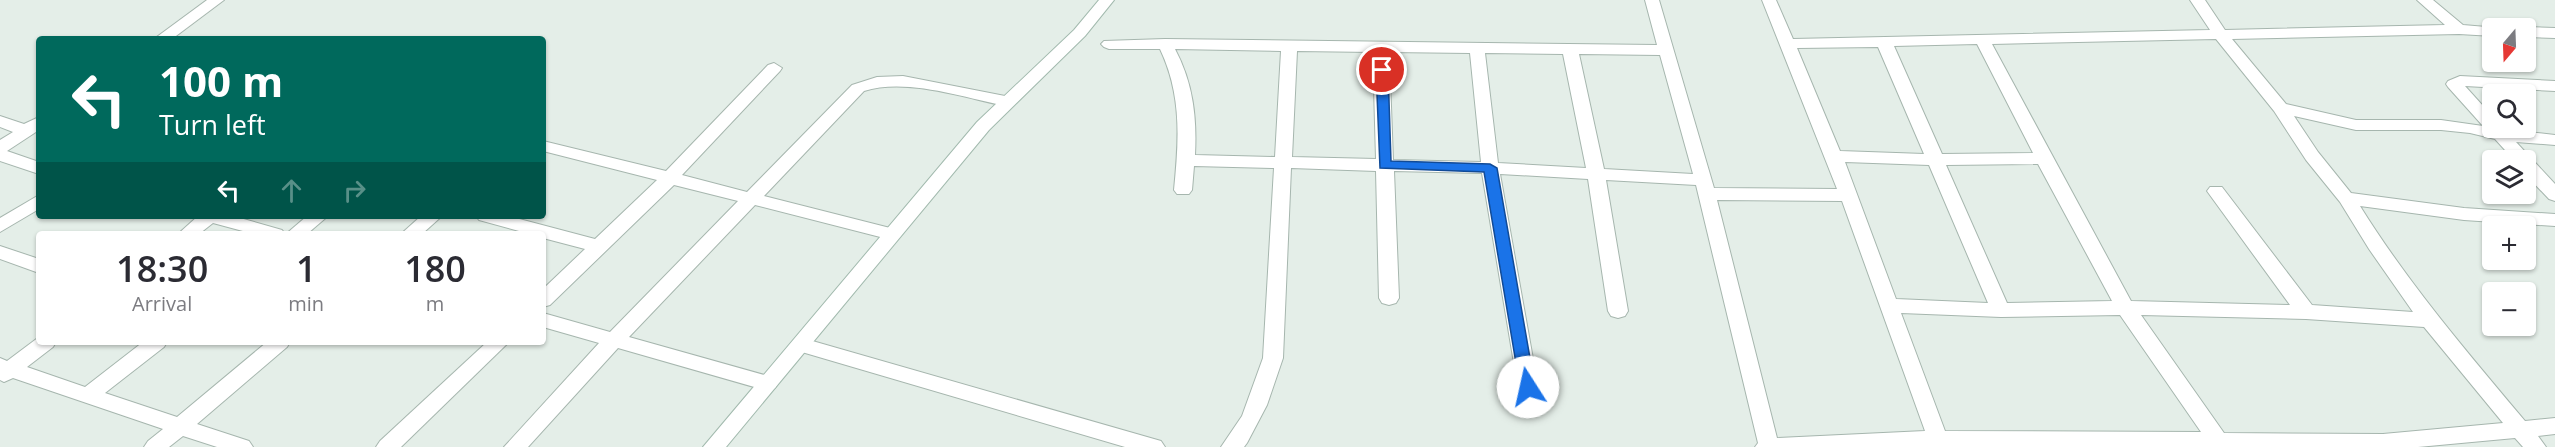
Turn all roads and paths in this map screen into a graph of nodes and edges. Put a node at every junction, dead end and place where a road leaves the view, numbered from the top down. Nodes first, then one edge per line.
1 (217, 0) edge
2 (1107, 0) edge
3 (1652, 0) edge
4 (1769, 0) edge
5 (2197, 0) edge
6 (2424, 0) edge
7 (2459, 29) junction
8 (2482, 30) edge
9 (2536, 32) edge
10 (2555, 33) edge
11 (166, 36) edge
12 (2222, 36) junction
13 (1982, 40) junction
14 (1884, 42) junction
15 (1109, 44) dead end
16 (1166, 44) junction
17 (1787, 44) junction
18 (1289, 46) junction
19 (1381, 46) junction
20 (1477, 48) junction
21 (1570, 50) junction
22 (1664, 50) junction
23 (774, 69) dead end
24 (2517, 84) edge
25 (2536, 85) edge
26 (2555, 86) edge
27 (1005, 101) junction
28 (2280, 108) junction
29 (2482, 115) edge
30 (0, 121) edge
31 (32, 126) edge
32 (2482, 131) edge
33 (2503, 138) edge
34 (2533, 138) edge
35 (2555, 140) edge
36 (546, 147) edge
37 (0, 148) edge
38 (2514, 150) edge
39 (0, 155) edge
40 (1834, 156) junction
41 (2044, 158) junction
42 (1186, 160) junction
43 (1935, 160) junction
44 (1282, 162) junction
45 (1385, 165) junction
46 (36, 167) edge
47 (1490, 168) junction
48 (1596, 174) junction
49 (2536, 174) edge
50 (669, 179) junction
51 (1704, 187) junction
52 (1183, 190) dead end
53 (2216, 191) dead end
54 (1849, 195) junction
55 (2555, 195) edge
56 (753, 198) junction
57 (2346, 198) junction
58 (36, 203) edge
59 (206, 219) edge
60 (221, 219) edge
61 (315, 219) edge
62 (429, 219) edge
63 (496, 219) edge
64 (2555, 220) edge
65 (0, 226) edge
66 (191, 231) edge
67 (265, 231) edge
68 (299, 231) edge
69 (415, 231) edge
70 (542, 231) edge
71 (546, 232) edge
72 (892, 234) junction
73 (598, 246) junction
74 (0, 252) edge
75 (36, 265) edge
76 (546, 297) edge
77 (1389, 298) dead end
78 (1890, 306) junction
79 (2125, 308) junction
80 (2001, 310) junction
81 (1618, 311) dead end
82 (2306, 312) junction
83 (2429, 320) junction
84 (546, 321) edge
85 (613, 341) junction
86 (42, 345) edge
87 (153, 345) edge
88 (276, 345) edge
89 (496, 345) edge
90 (802, 345) junction
91 (4, 371) edge
92 (768, 383) junction
93 (1528, 387) dead end
94 (89, 395) junction
95 (180, 425) junction
96 (2555, 426) edge
97 (2520, 429) junction
98 (1098, 440) edge
99 (1939, 443) edge
100 (2071, 443) edge
101 (2221, 444) edge
102 (2384, 445) edge
103 (155, 447) edge
104 (242, 447) edge
105 (387, 447) edge
106 (515, 447) edge
107 (714, 447) edge
108 (1154, 447) edge
109 (1232, 447) edge
110 (1768, 447) edge
111 (2535, 447) edge

1 - 11 street
2 - 27 street
3 - 22 street
4 - 17 street
5 - 12 street
6 - 7 street
7 - 8 street
7 - 12 street
9 - 10 street
12 - 13 street
12 - 28 street
13 - 14 street
13 - 41 street
14 - 17 street
14 - 43 street
15 - 16 street
16 - 18 street
16 - 42 street
17 - 40 street
18 - 19 street
18 - 44 street
19 - 20 street
19 - 45 street
20 - 21 street
20 - 47 street
21 - 22 street
21 - 48 street
22 - 51 street
23 - 50 street
24 - 29 street
25 - 26 street
27 - 56 street
27 - 72 street
28 - 32 street
28 - 57 street
30 - 31 street
31 - 37 street
33 - 38 street
34 - 35 street
36 - 50 street
39 - 46 street
40 - 43 street
40 - 54 street
41 - 43 street
41 - 79 street
42 - 44 street
42 - 52 street
43 - 80 street
44 - 45 street
44 - 109 street
45 - 47 street
45 - 77 street
47 - 48 street
47 - 93 street
48 - 51 street
48 - 81 street
49 - 55 street
50 - 56 street
50 - 73 street
51 - 54 street
51 - 110 street
53 - 82 street
54 - 78 street
56 - 72 street
56 - 85 street
57 - 64 street
57 - 83 street
58 - 65 street
59 - 66 street
60 - 67 street
61 - 68 street
62 - 69 street
63 - 70 street
71 - 73 street
72 - 90 street
73 - 76 street
74 - 75 street
78 - 80 street
78 - 99 street
79 - 80 street
79 - 82 street
79 - 101 street
82 - 83 street
83 - 97 street
84 - 85 street
85 - 92 street
85 - 106 street
86 - 91 street
87 - 94 street
88 - 95 street
89 - 105 street
90 - 92 street
90 - 98 street
91 - 94 street
92 - 107 street
94 - 95 street
95 - 103 street
95 - 104 street
96 - 97 street
97 - 102 street
97 - 111 street
98 - 108 street
99 - 100 street
99 - 110 street
100 - 101 street
101 - 102 street

